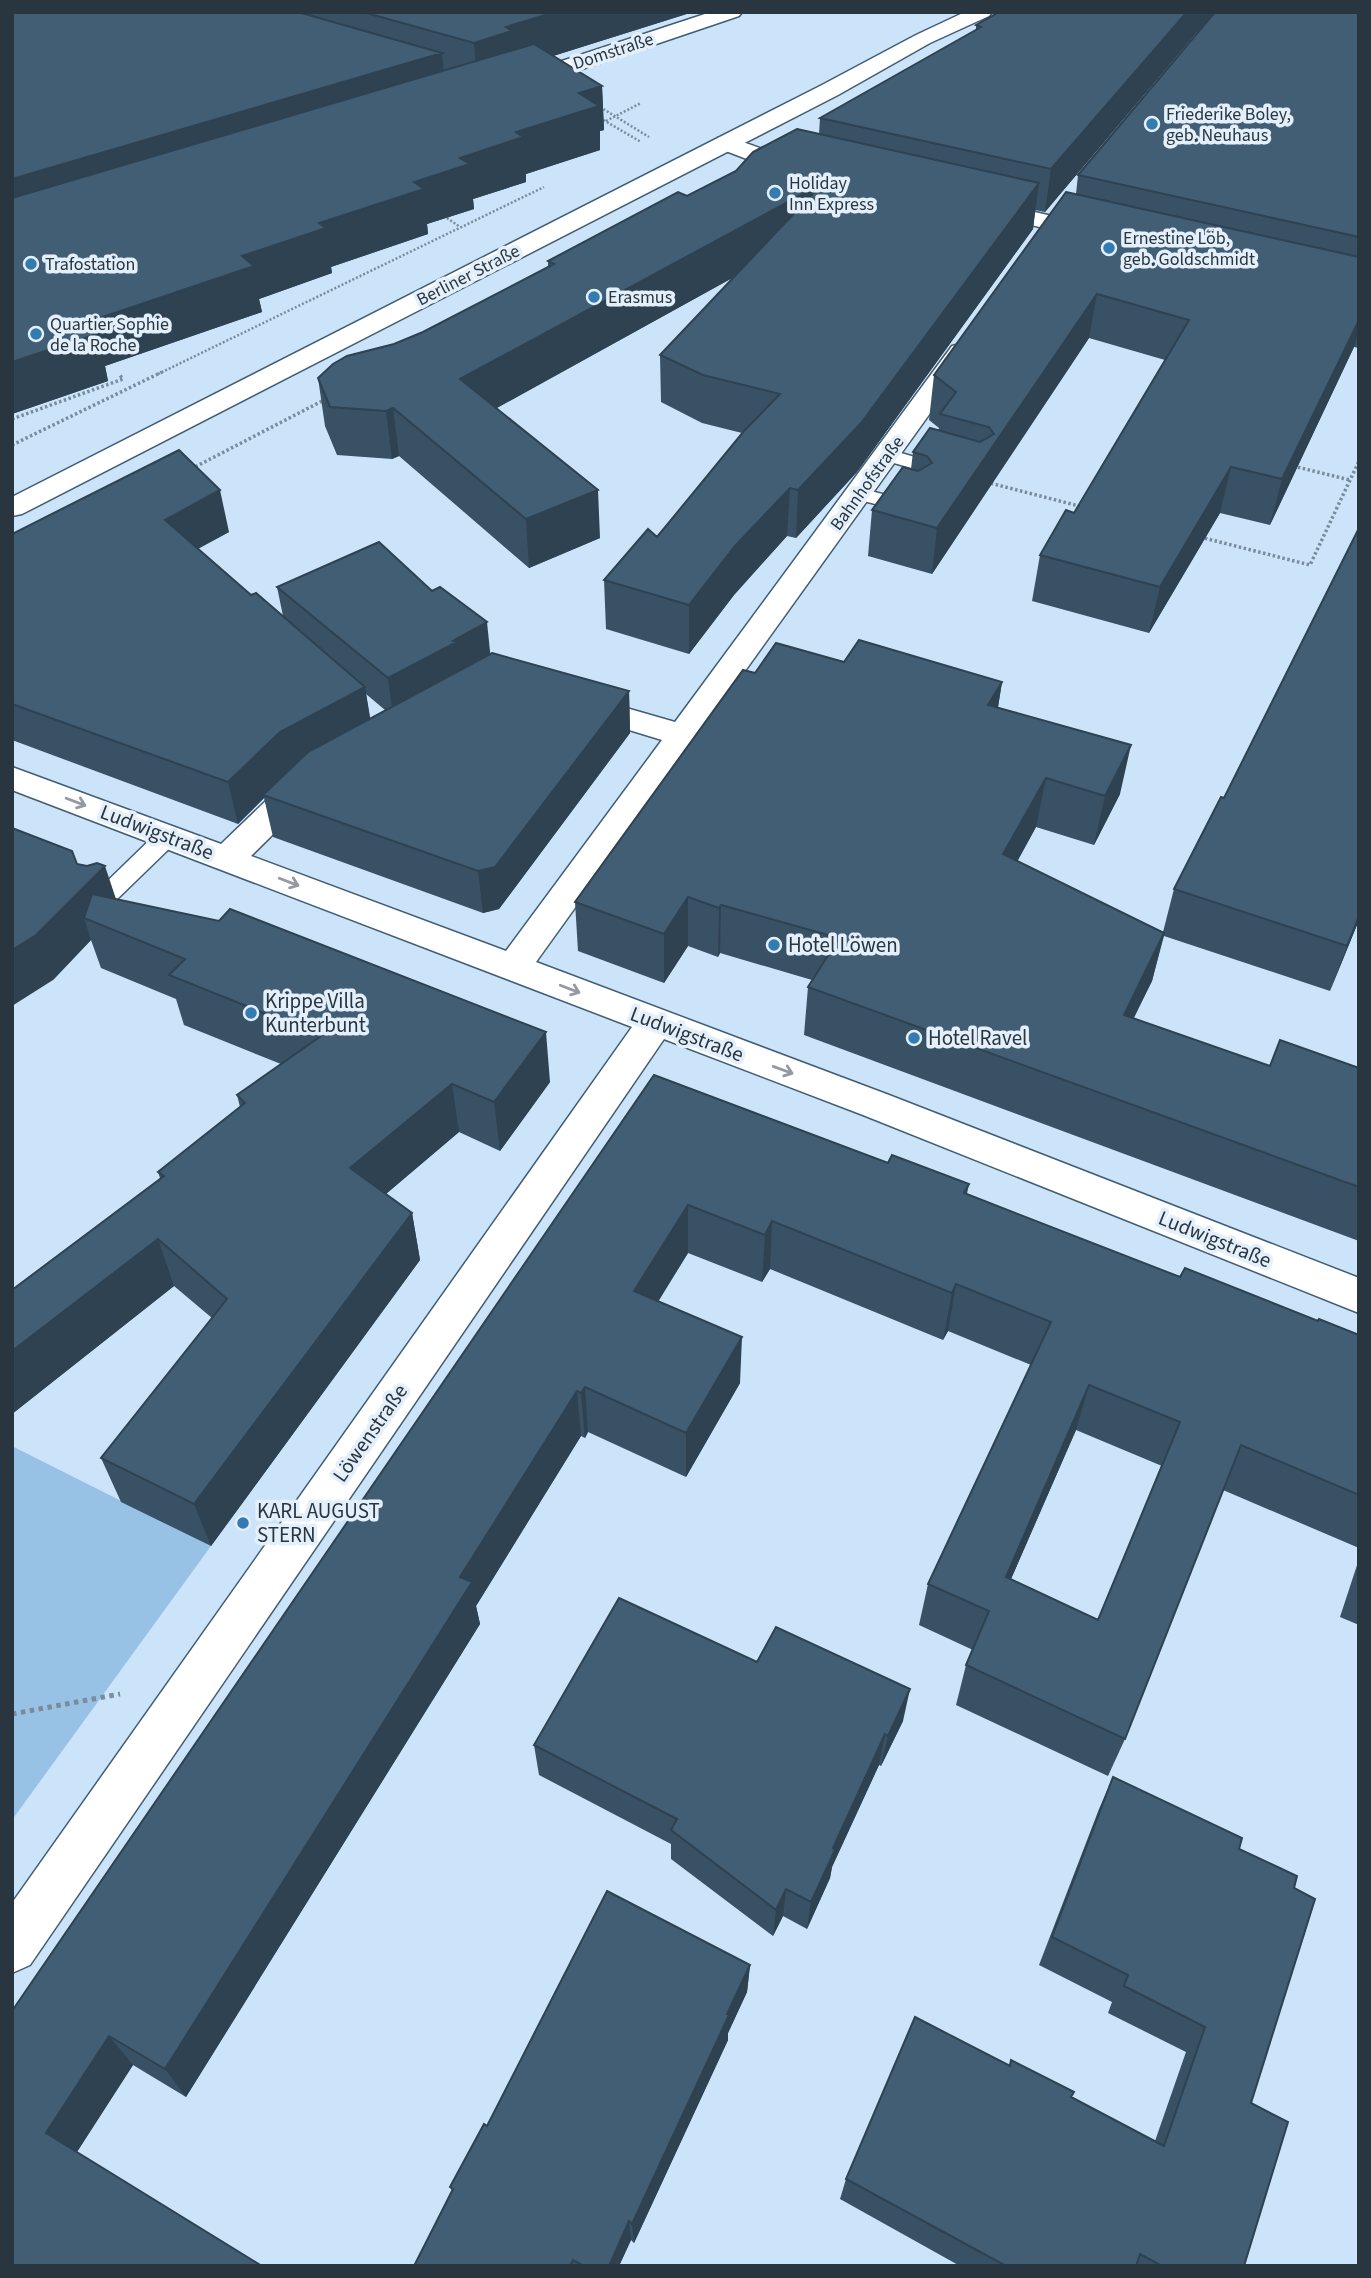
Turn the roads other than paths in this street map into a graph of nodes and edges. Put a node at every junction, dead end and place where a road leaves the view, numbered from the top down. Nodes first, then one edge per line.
1 (732, 12) edge
2 (962, 12) edge
3 (982, 12) edge
4 (923, 39) junction
5 (500, 88) edge
6 (726, 143) junction
7 (824, 171) edge
8 (957, 201) edge
9 (1119, 239) edge
10 (976, 331) edge
11 (887, 455) junction
12 (975, 480) edge
13 (859, 494) junction
14 (12, 508) edge
15 (914, 508) edge
16 (551, 696) edge
17 (683, 735) junction
18 (336, 765) edge
19 (12, 778) edge
20 (168, 836) junction
21 (227, 859) junction
22 (101, 901) edge
23 (514, 967) junction
24 (656, 1023) junction
25 (1359, 1296) edge
26 (12, 1947) edge

1 - 5 street, Domstraße
2 - 4 street, Berliner Straße
3 - 4 street, Berliner Straße
4 - 6 street, Berliner Straße
6 - 7 street
6 - 14 street, Berliner Straße
8 - 9 street
10 - 11 street, Bahnhofstraße
11 - 12 lane
11 - 13 street, Bahnhofstraße
13 - 15 lane
13 - 17 street, Bahnhofstraße
16 - 17 street
17 - 23 street, Bahnhofstraße
18 - 21 street
19 -> 20 street, Ludwigstraße
20 - 21 street, Ludwigstraße
20 - 22 lane
21 -> 23 street, Ludwigstraße
23 -> 24 street, Ludwigstraße
24 -> 25 street, Ludwigstraße
24 - 26 street, Löwenstraße

